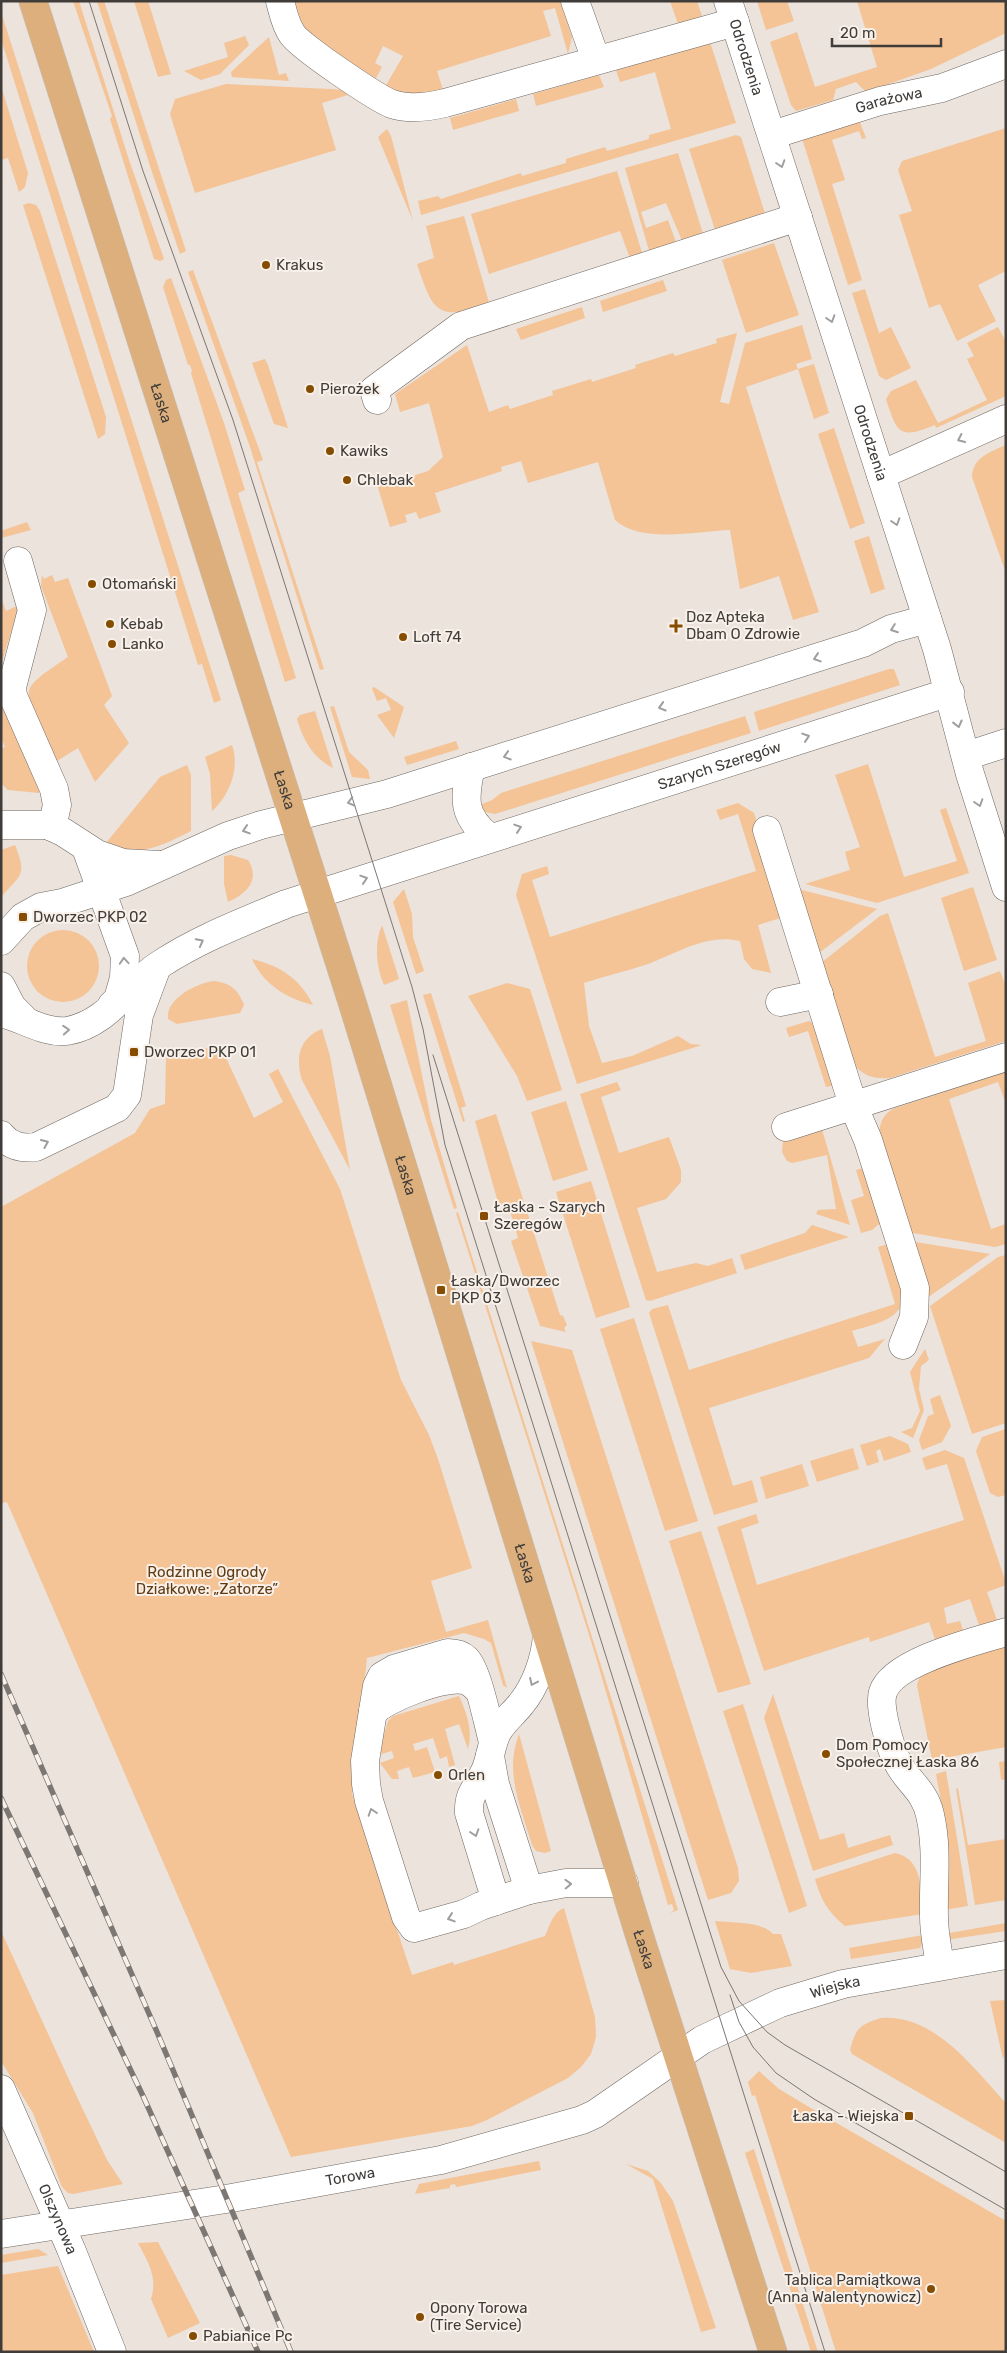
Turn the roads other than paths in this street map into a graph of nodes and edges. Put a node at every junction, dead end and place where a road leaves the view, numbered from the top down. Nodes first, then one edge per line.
1 (33, 1) edge
2 (280, 1) edge
3 (575, 1) edge
4 (732, 12) edge
5 (596, 60) junction
6 (1006, 64) edge
7 (772, 135) junction
8 (798, 216) junction
9 (377, 400) dead end
10 (1006, 418) edge
11 (881, 475) junction
12 (18, 561) dead end
13 (927, 619) junction
14 (950, 692) junction
15 (1006, 743) edge
16 (966, 756) junction
17 (471, 767) junction
18 (293, 817) junction
19 (1, 825) edge
20 (52, 827) junction
21 (767, 830) dead end
22 (489, 837) junction
23 (86, 848) junction
24 (163, 866) junction
25 (1006, 887) edge
26 (101, 890) junction
27 (317, 894) junction
28 (62, 903) junction
29 (117, 935) junction
30 (4, 940) edge
31 (158, 966) junction
32 (1, 986) edge
33 (819, 994) junction
34 (780, 1002) dead end
35 (103, 1016) junction
36 (14, 1017) edge
37 (1006, 1057) edge
38 (854, 1105) junction
39 (786, 1127) dead end
40 (1, 1135) edge
41 (903, 1345) dead end
42 (1006, 1632) edge
43 (547, 1636) junction
44 (492, 1749) junction
45 (624, 1883) junction
46 (529, 1890) junction
47 (496, 1901) junction
48 (1006, 1955) edge
49 (940, 1966) junction
50 (678, 2056) junction
51 (1, 2089) edge
52 (61, 2225) junction
53 (1, 2234) edge
54 (112, 2352) edge
55 (773, 2352) edge

1 - 18 main road, Łaska
2 - 5 street
3 - 5 street
4 - 5 street
4 - 7 street, Odrodzenia
6 - 7 street, Garażowa
7 -> 8 street, Odrodzenia
8 - 9 street
8 -> 11 street, Odrodzenia
10 -> 11 street
11 -> 13 street, Odrodzenia
12 - 20 street
13 - 14 street, Odrodzenia
13 -> 17 street
14 -> 16 street, Odrodzenia
22 -> 14 street, Szarych Szeregów
15 - 16 street
16 -> 25 street, Odrodzenia
17 -> 18 street
17 - 22 street
18 -> 24 street
18 - 27 main road, Łaska
19 - 20 street
20 - 23 street
21 - 33 street
27 -> 22 street, Szarych Szeregów
23 - 24 street
23 - 26 street
24 - 26 street
26 - 28 street
26 - 29 street
31 -> 27 street, Szarych Szeregów
27 - 43 main road, Łaska
28 - 29 street
28 - 30 street
35 -> 29 street
31 - 35 street, Szarych Szeregów
40 -> 31 street
32 - 36 street
33 - 34 street
33 - 38 street
36 -> 35 street
37 - 38 street
38 - 39 street
38 - 41 street
42 - 49 street
43 -> 44 street
43 - 45 main road, Łaska
44 - 46 street
44 -> 47 street
47 -> 44 street
46 -> 45 street
45 - 50 main road, Łaska
46 - 47 street
48 - 49 street, Wiejska
49 - 50 street, Wiejska
50 - 52 street, Torowa
50 - 55 main road, Łaska
51 - 52 street, Olszynowa
52 - 53 street, Torowa
52 - 54 street, Olszynowa

